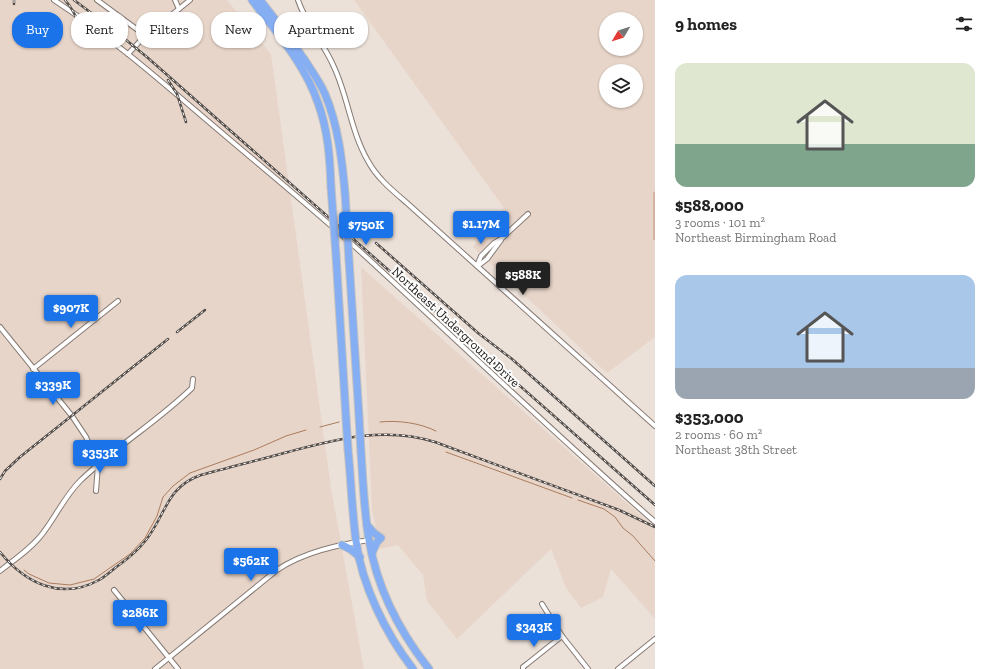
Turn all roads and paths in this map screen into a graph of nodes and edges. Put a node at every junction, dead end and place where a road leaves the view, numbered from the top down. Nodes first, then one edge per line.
1 (54, 0) edge
2 (97, 0) edge
3 (176, 0) edge
4 (190, 0) edge
5 (252, 0) edge
6 (260, 0) edge
7 (298, 0) edge
8 (179, 9) junction
9 (175, 12) edge
10 (136, 29) edge
11 (136, 46) edge
12 (128, 54) junction
13 (528, 214) dead end
14 (477, 266) junction
15 (118, 301) dead end
16 (0, 327) edge
17 (34, 369) junction
18 (193, 379) dead end
19 (655, 426) edge
20 (98, 464) junction
21 (96, 491) dead end
22 (655, 522) edge
23 (367, 525) junction
24 (369, 540) junction
25 (356, 542) junction
26 (342, 546) junction
27 (372, 554) junction
28 (360, 557) junction
29 (0, 571) edge
30 (114, 590) dead end
31 (542, 604) dead end
32 (562, 636) junction
33 (655, 639) edge
34 (169, 657) junction
35 (155, 669) edge
36 (178, 669) edge
37 (413, 669) edge
38 (429, 669) edge
39 (523, 669) edge
40 (588, 669) edge
41 (618, 669) edge

1 - 12 street, Northeast Underground Drive
2 - 10 street
3 - 8 street
4 - 8 street
5 - 25 highway, bridge
6 - 23 highway, bridge
7 - 14 street
8 - 9 street
11 - 12 street
12 - 22 street, Northeast Underground Drive
13 - 14 street
14 - 19 street
15 - 17 street
16 - 17 street
17 - 20 street
18 - 20 street
20 - 21 street
20 - 29 street
23 - 24 highway
23 - 27 highway
24 - 25 street
24 - 27 highway
25 - 26 street
25 - 28 highway
26 - 28 highway
26 - 34 street
27 - 38 highway
28 - 37 highway
30 - 34 street
31 - 32 street
32 - 39 street
32 - 40 street
33 - 41 street
34 - 35 street
34 - 36 street

